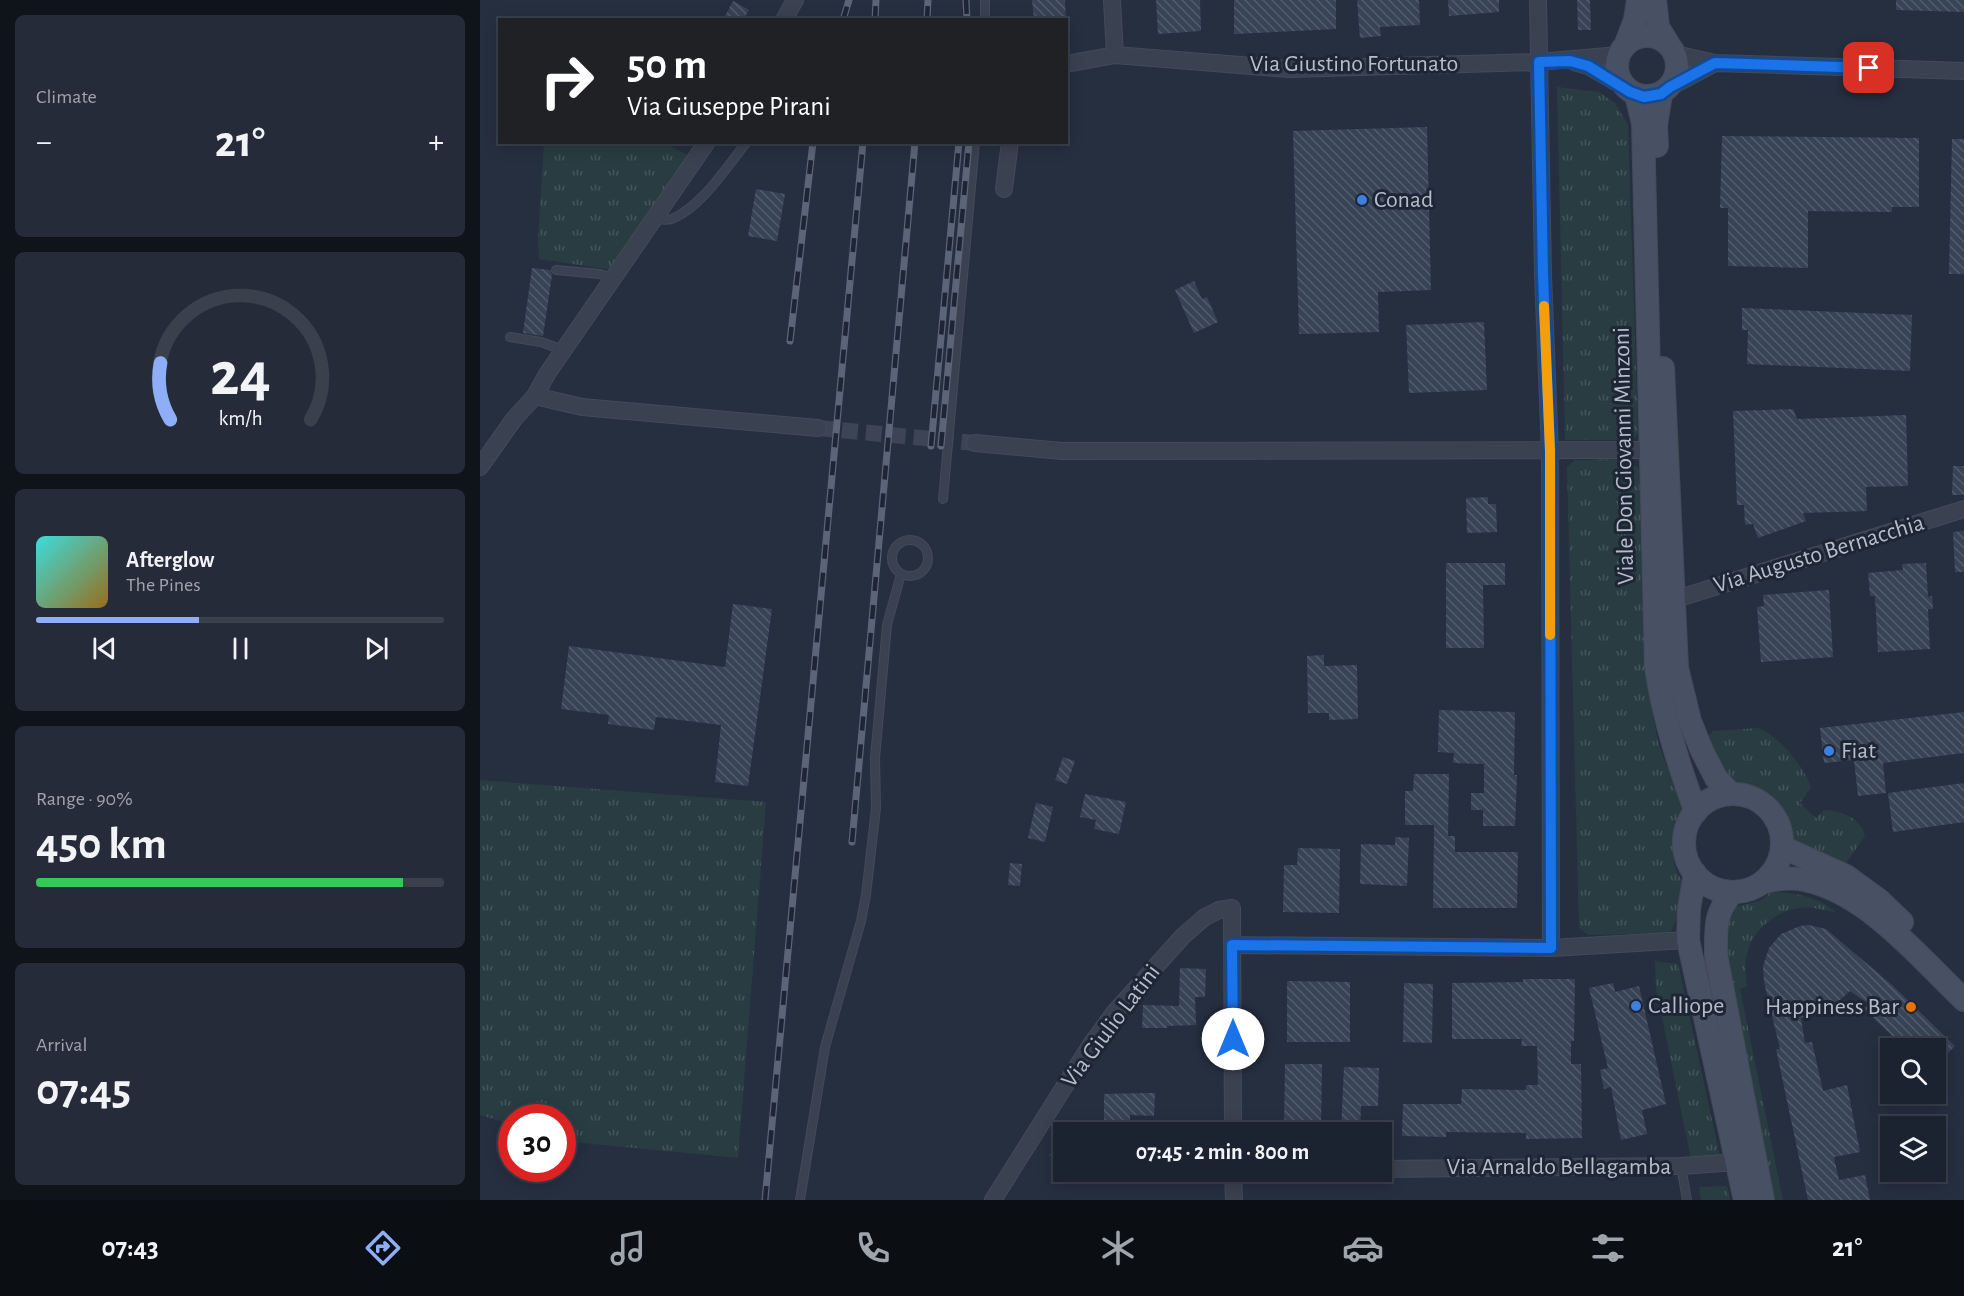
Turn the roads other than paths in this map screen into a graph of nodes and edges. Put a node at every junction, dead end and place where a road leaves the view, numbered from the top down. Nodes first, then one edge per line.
1 (795, 0) edge
2 (984, 0) edge
3 (1112, 0) edge
4 (1538, 0) edge
5 (1638, 0) edge
6 (1655, 0) edge
7 (785, 18) edge
8 (985, 18) edge
9 (1672, 49) junction
10 (1622, 50) junction
11 (1115, 55) junction
12 (1570, 61) junction
13 (1539, 62) junction
14 (1715, 63) junction
15 (1068, 64) edge
16 (1964, 71) edge
17 (1666, 90) junction
18 (1631, 91) junction
19 (706, 144) edge
20 (745, 144) edge
21 (975, 144) edge
22 (1010, 144) edge
23 (1004, 189) dead end
24 (655, 218) junction
25 (556, 270) dead end
26 (614, 278) junction
27 (510, 337) dead end
28 (563, 350) junction
29 (535, 396) junction
30 (818, 428) tunnel mouth
31 (975, 443) tunnel mouth
32 (1650, 450) junction
33 (1550, 451) junction
34 (480, 467) edge
35 (943, 499) dead end
36 (1964, 508) edge
37 (902, 574) junction
38 (1673, 600) junction
39 (1731, 794) junction
40 (1696, 812) junction
41 (1782, 847) junction
42 (1695, 873) junction
43 (1764, 882) junction
44 (1733, 892) junction
45 (1688, 940) junction
46 (1232, 945) junction
47 (1551, 948) junction
48 (1964, 981) edge
49 (1964, 1000) edge
50 (1233, 1122) edge
51 (1737, 1162) junction
52 (1681, 1166) junction
53 (1392, 1169) edge
54 (1233, 1182) edge
55 (800, 1200) edge
56 (993, 1200) edge
57 (1233, 1200) edge
58 (1687, 1200) edge
59 (1745, 1200) edge
60 (1763, 1200) edge

1 - 7 street
2 - 8 lane
3 - 11 street
4 - 13 street
5 - 10 main road, Viale Don Giovanni Minzoni
6 - 9 main road, Viale Don Giovanni Minzoni
9 - 10 main road
9 - 14 street
9 - 17 main road, Viale Don Giovanni Minzoni
10 - 12 street, Via Giustino Fortunato
10 - 18 main road, Viale Don Giovanni Minzoni
11 - 13 street, Via Giustino Fortunato
11 - 15 street, Via Giustino Fortunato
12 - 13 street, Via Giustino Fortunato
12 - 18 street, Via Giustino Fortunato
13 - 33 street
14 - 16 street
14 - 17 street
17 - 18 main road
17 - 38 main road, Viale Don Giovanni Minzoni
18 - 32 main road, Viale Don Giovanni Minzoni
19 - 24 street
20 - 24 lane
21 - 35 lane
22 - 23 street
24 - 26 street
25 - 26 lane
26 - 28 street
27 - 28 lane
28 - 29 street
29 - 30 street
29 - 34 street
31 - 33 street
32 - 33 street
32 - 40 main road, Viale Don Giovanni Minzoni
33 - 47 street
36 - 38 street, Via Augusto Bernacchia
37 - 37 lane
37 - 55 lane
38 - 39 main road, Viale Don Giovanni Minzoni
39 - 40 main road
39 - 41 main road
40 - 42 main road
41 - 43 main road
41 - 48 main road
42 - 44 main road
42 - 45 main road
43 - 44 main road
43 - 49 main road
44 - 60 main road
45 - 47 street
45 - 51 main road
46 - 47 street
46 - 50 street
46 - 56 street, Via Giulio Latini
51 - 52 street, Via Arnaldo Bellagamba
51 - 59 main road
52 - 53 street, Via Arnaldo Bellagamba
52 - 58 lane
54 - 57 street

